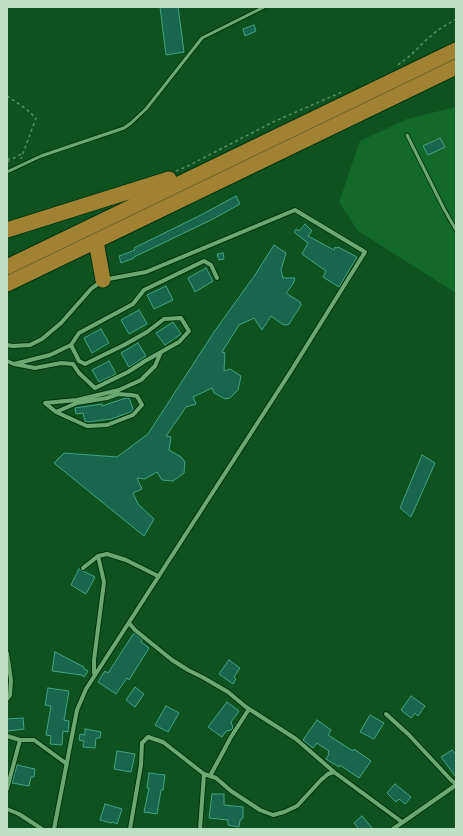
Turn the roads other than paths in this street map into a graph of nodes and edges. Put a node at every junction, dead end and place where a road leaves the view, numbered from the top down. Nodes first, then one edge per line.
1 (264, 7) edge
2 (456, 50) edge
3 (456, 67) edge
4 (352, 94) junction
5 (407, 135) dead end
6 (7, 172) edge
7 (7, 230) edge
8 (456, 230) edge
9 (96, 241) junction
10 (7, 267) edge
11 (217, 278) dead end
12 (103, 280) junction
13 (7, 284) edge
14 (7, 344) edge
15 (71, 345) junction
16 (161, 352) junction
17 (7, 361) edge
18 (14, 364) junction
19 (56, 412) junction
20 (98, 556) junction
21 (83, 568) dead end
22 (158, 576) junction
23 (129, 623) junction
24 (7, 653) edge
25 (94, 674) junction
26 (7, 699) edge
27 (249, 709) junction
28 (386, 714) dead end
29 (7, 736) edge
30 (20, 740) junction
31 (67, 764) junction
32 (334, 772) junction
33 (204, 774) junction
34 (210, 776) junction
35 (456, 784) edge
36 (7, 789) edge
37 (7, 809) edge
38 (402, 822) junction
39 (42, 829) edge
40 (54, 829) edge
41 (130, 829) edge
42 (200, 829) edge
43 (393, 829) edge

1 - 6 lane
2 - 4 highway
3 - 9 highway
4 - 7 highway
4 - 10 highway
5 - 8 lane
9 - 12 highway
9 - 13 highway
11 - 15 street
12 - 14 street
12 - 22 street
15 - 16 street
15 - 18 street
16 - 18 street
16 - 19 street
17 - 18 street
19 - 19 street
20 - 21 street
20 - 22 street
20 - 25 street
22 - 23 street
23 - 25 street
23 - 27 street
24 - 26 street
25 - 31 street
27 - 32 street
27 - 34 street
28 - 35 street
29 - 30 street
30 - 31 street
30 - 36 street
31 - 40 street
32 - 34 street
32 - 38 street
33 - 34 street
33 - 41 street
33 - 42 street
35 - 38 street
37 - 39 street
38 - 43 street

